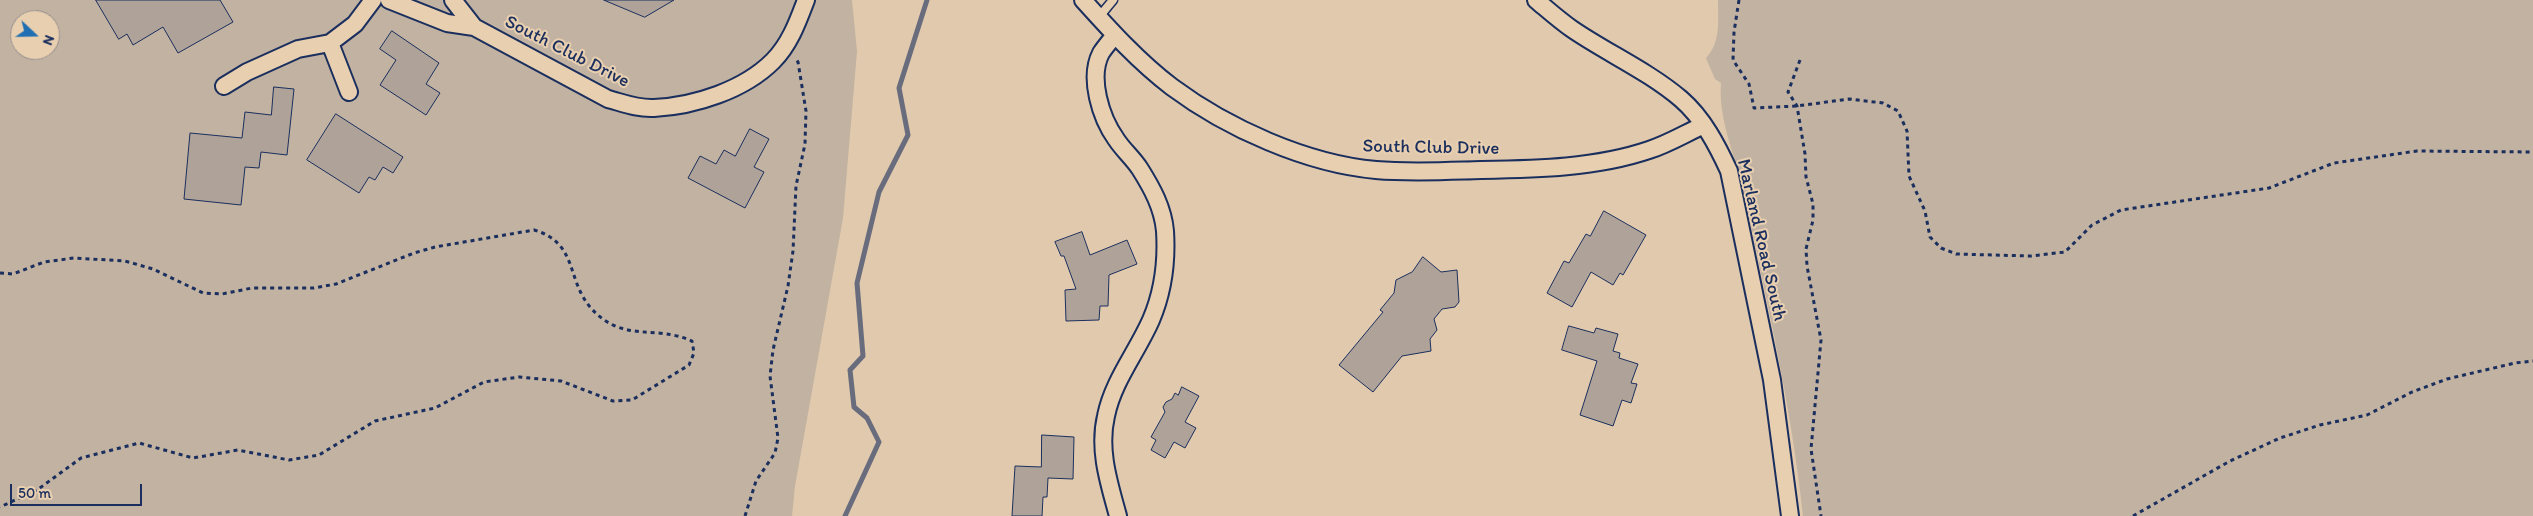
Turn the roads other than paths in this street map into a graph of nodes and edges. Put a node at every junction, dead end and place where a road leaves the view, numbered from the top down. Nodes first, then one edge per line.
1 (373, 0) edge
2 (389, 0) edge
3 (453, 0) edge
4 (806, 0) edge
5 (1083, 0) edge
6 (1113, 0) edge
7 (1536, 0) edge
8 (1098, 18) junction
9 (474, 27) junction
10 (1115, 35) junction
11 (330, 42) junction
12 (224, 86) dead end
13 (349, 92) dead end
14 (1704, 125) junction
15 (1118, 516) edge
16 (1790, 516) edge

1 - 11 street
2 - 9 street, South Club Drive
3 - 9 street, South Club Drive
4 - 9 street, South Club Drive
5 - 8 street, South Club Drive
6 - 8 lane
7 - 14 street, Marland Road South
8 - 10 street, South Club Drive
10 - 14 street, South Club Drive
10 - 15 street
11 - 12 street
11 - 13 street
14 - 16 street, Marland Road South

